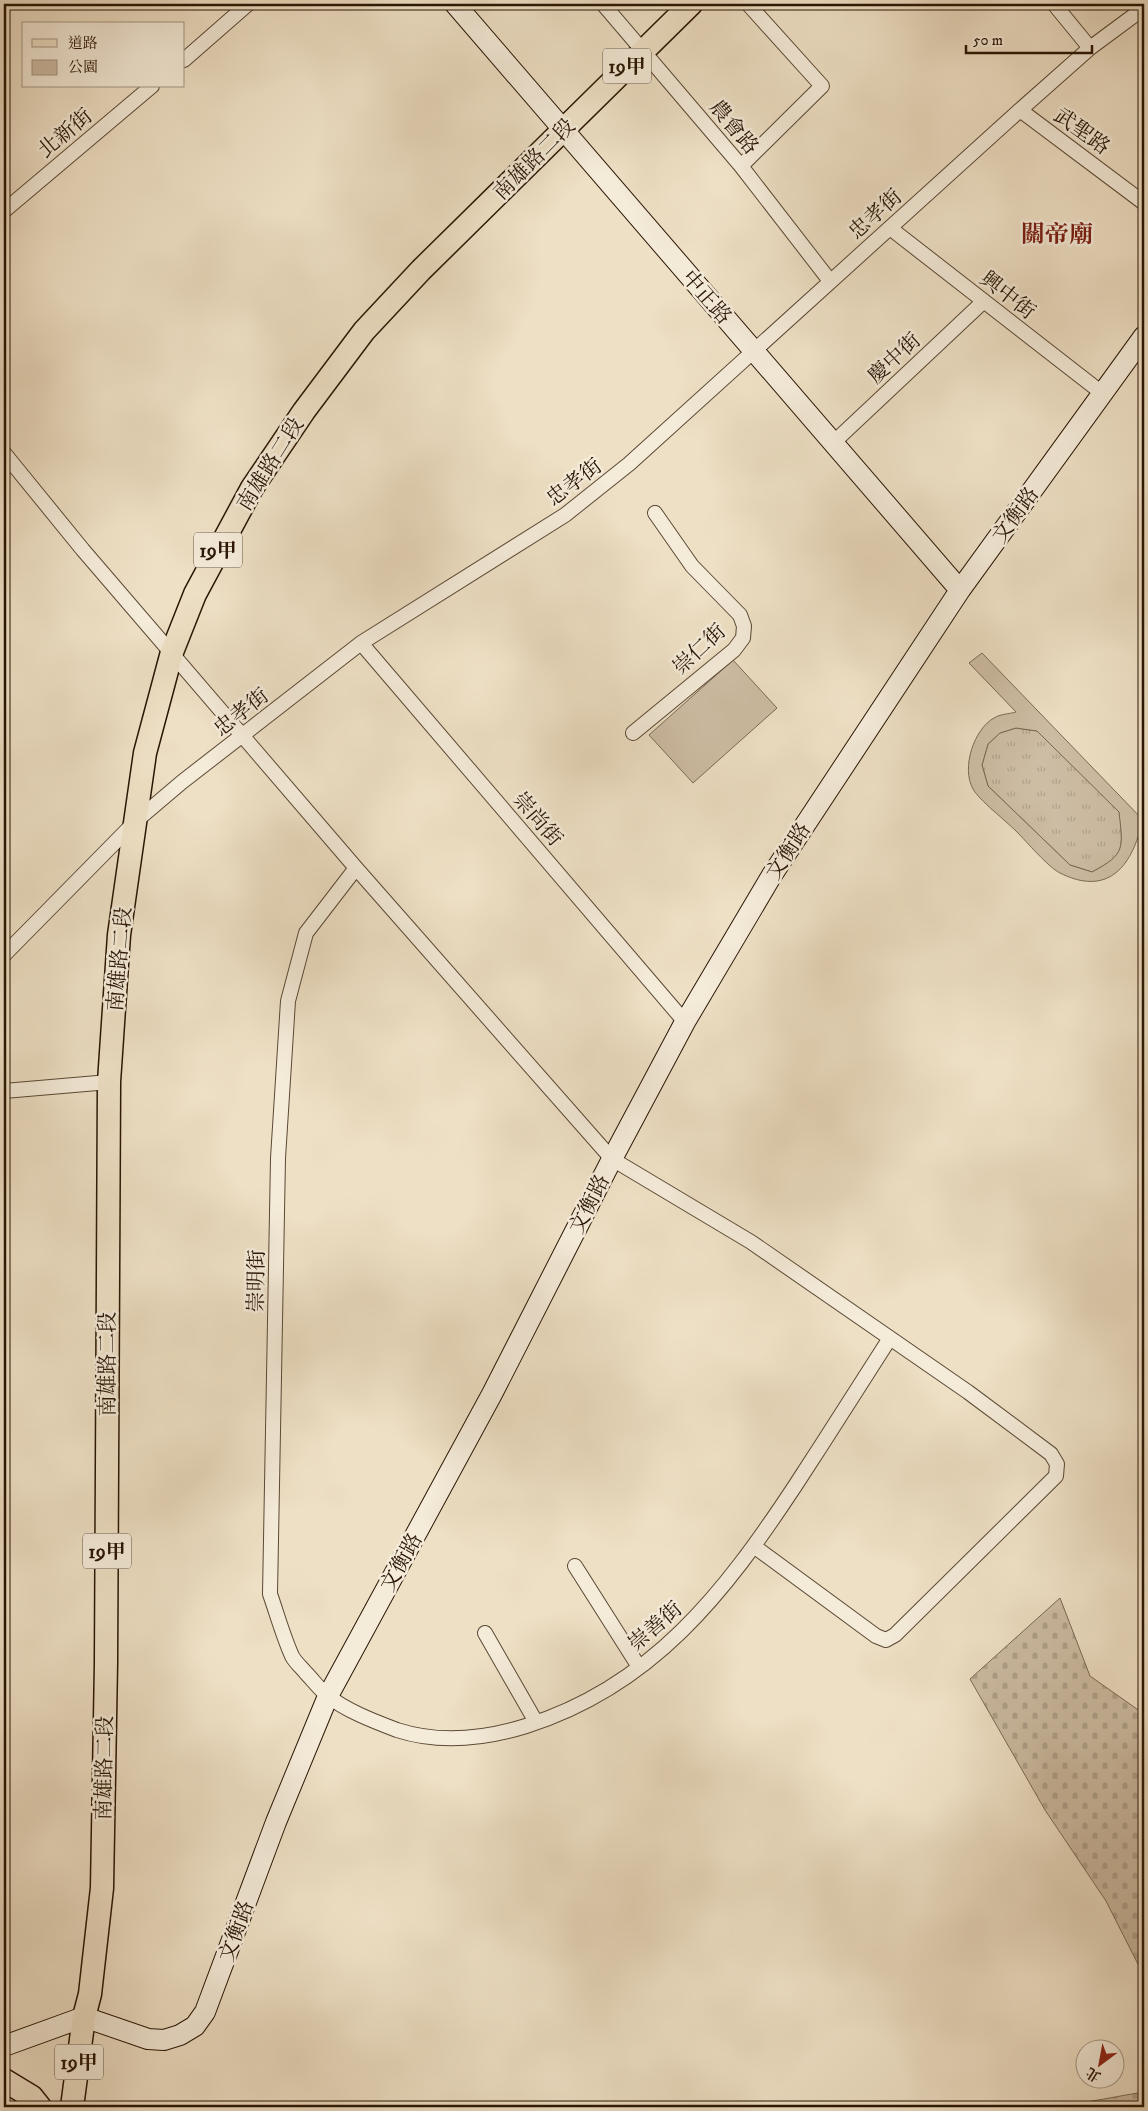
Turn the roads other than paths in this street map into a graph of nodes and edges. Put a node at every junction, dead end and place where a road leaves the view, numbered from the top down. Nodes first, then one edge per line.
1 (248, 4) edge
2 (455, 4) edge
3 (603, 4) edge
4 (692, 4) edge
5 (748, 4) edge
6 (1054, 4) edge
7 (1144, 8) edge
8 (1090, 48) junction
9 (643, 51) junction
10 (185, 59) edge
11 (150, 88) edge
12 (1020, 110) junction
13 (564, 129) junction
14 (742, 166) junction
15 (1144, 202) edge
16 (4, 211) edge
17 (890, 228) junction
18 (830, 281) junction
19 (984, 301) junction
20 (1144, 336) edge
21 (754, 351) junction
22 (1102, 393) junction
23 (833, 444) junction
24 (4, 453) edge
25 (655, 513) dead end
26 (960, 590) junction
27 (361, 643) junction
28 (172, 652) junction
29 (633, 734) dead end
30 (242, 736) junction
31 (136, 821) junction
32 (356, 868) junction
33 (4, 955) edge
34 (685, 1022) junction
35 (109, 1082) junction
36 (4, 1091) edge
37 (612, 1159) junction
38 (890, 1338) junction
39 (755, 1546) junction
40 (575, 1566) dead end
41 (485, 1632) dead end
42 (639, 1667) junction
43 (328, 1696) junction
44 (536, 1722) junction
45 (84, 2018) junction
46 (4, 2046) edge
47 (4, 2080) edge
48 (40, 2107) edge
49 (72, 2107) edge

1 - 10 street
2 - 13 street, 中正路
3 - 9 street, 農會路
4 - 9 main road, 南雄路二段 / 19甲
5 - 14 street
6 - 8 street
7 - 8 street, 忠孝街
8 - 12 street, 忠孝街
9 - 13 main road, 南雄路二段 / 19甲
9 - 14 street, 農會路
11 - 16 street, 北新街
12 - 15 street, 武聖路
12 - 17 street, 忠孝街
13 - 21 street, 中正路
13 - 28 main road, 南雄路二段 / 19甲
14 - 18 street, 農會路
17 - 18 street, 忠孝街
17 - 19 street, 興中街
18 - 21 street, 忠孝街
19 - 22 street, 興中街
19 - 23 street, 慶中街
20 - 22 street, 文衡路
21 - 23 street, 中正路
21 - 27 street, 忠孝街
22 - 26 street, 文衡路
23 - 26 street, 中正路
24 - 28 street
25 - 29 street, 崇仁街
26 - 34 street, 文衡路
27 - 30 street, 忠孝街
27 - 34 street, 崇尚街
28 - 30 street
28 - 31 main road, 南雄路二段 / 19甲
30 - 31 street, 忠孝街
30 - 32 street
31 - 33 street, 忠孝街
31 - 35 main road, 南雄路二段 / 19甲
32 - 37 street
32 - 43 street, 崇明街
34 - 37 street, 文衡路
35 - 36 street
35 - 45 main road, 南雄路二段 / 19甲
37 - 38 street
37 - 43 street, 文衡路
38 - 39 street, 崇善街
38 - 39 street
39 - 42 street, 崇善街
40 - 42 street
41 - 44 street
42 - 44 street, 崇善街
43 - 44 street, 崇善街
43 - 45 street, 文衡路
45 - 46 street
45 - 49 main road, 南雄路二段 / 19甲
47 - 48 main road

